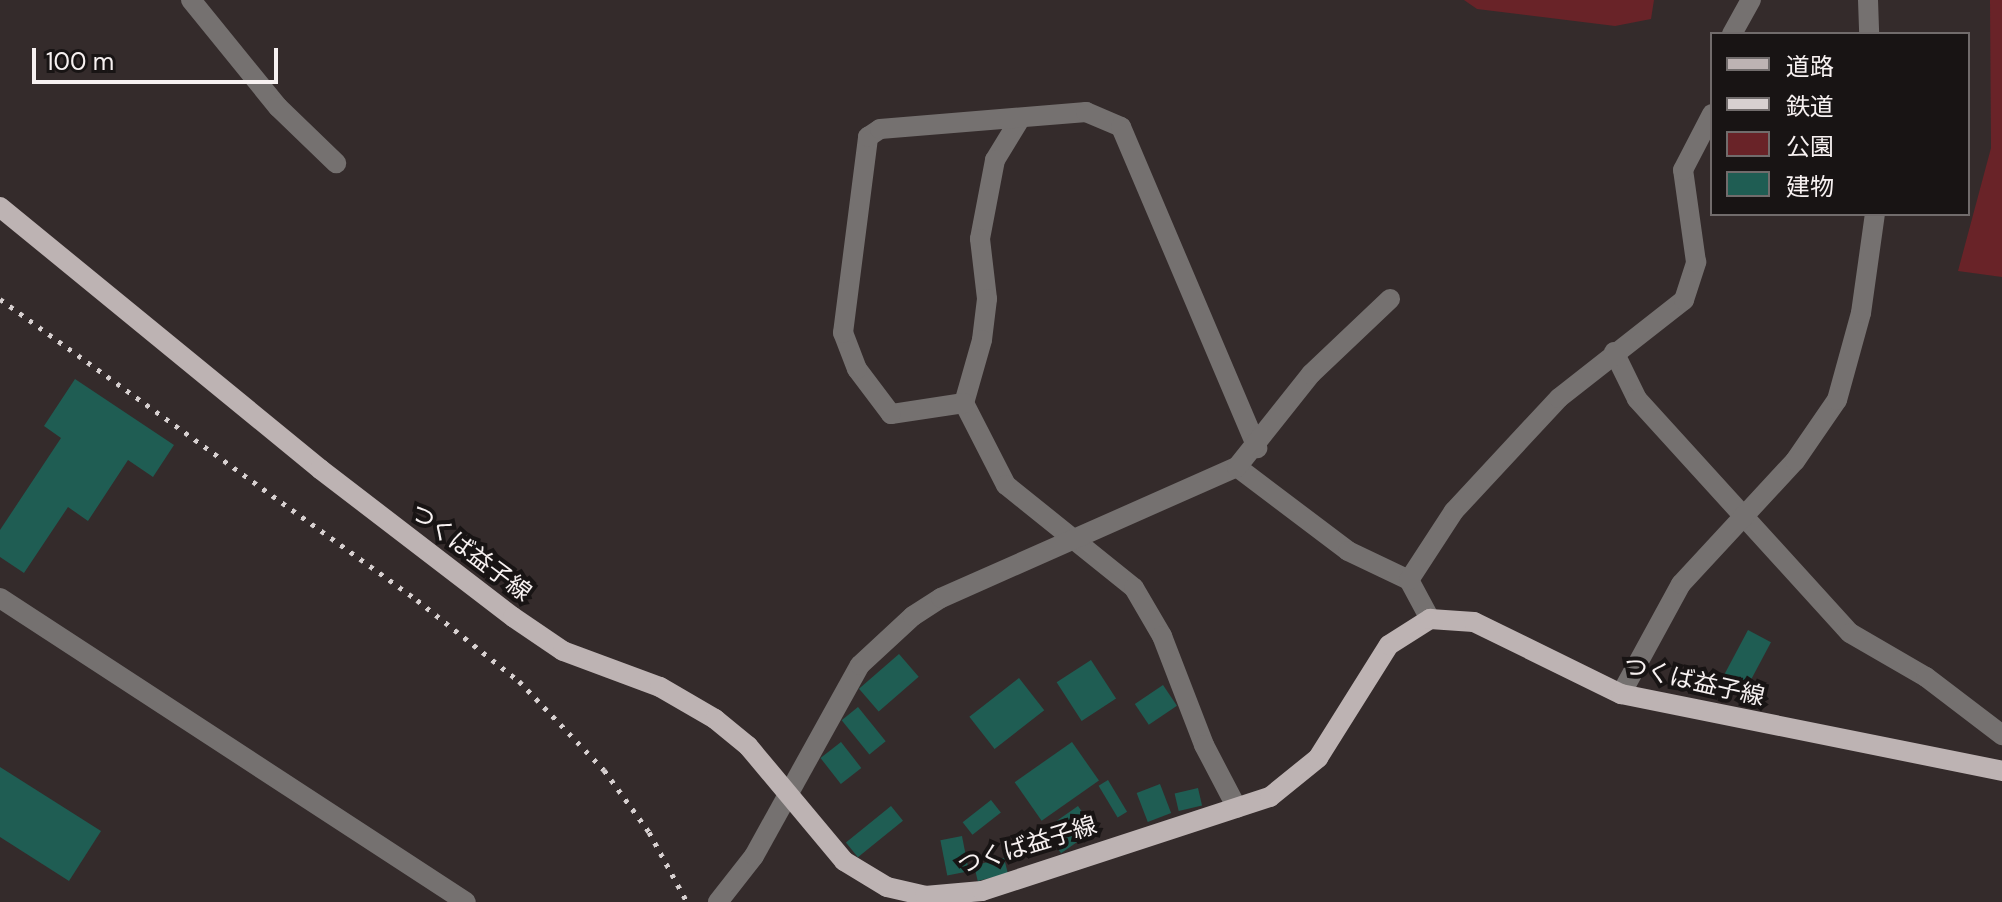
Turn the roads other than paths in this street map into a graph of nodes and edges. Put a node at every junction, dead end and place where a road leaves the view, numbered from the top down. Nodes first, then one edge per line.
1 (191, 0) edge
2 (1751, 0) edge
3 (1868, 0) edge
4 (1733, 32) edge
5 (1869, 32) edge
6 (1710, 118) edge
7 (1020, 119) junction
8 (336, 163) dead end
9 (0, 207) edge
10 (1875, 216) edge
11 (1390, 299) dead end
12 (1614, 352) junction
13 (964, 403) junction
14 (1257, 448) junction
15 (1237, 467) junction
16 (1744, 517) junction
17 (1074, 541) junction
18 (1409, 580) junction
19 (0, 598) edge
20 (1430, 619) junction
21 (1621, 694) junction
22 (2002, 735) edge
23 (2002, 771) edge
24 (790, 792) junction
25 (1237, 808) junction
26 (988, 896) edge
27 (466, 902) edge
28 (718, 902) edge

1 - 8 street
2 - 4 street
3 - 5 street
6 - 12 street
7 - 13 street
7 - 13 street
7 - 14 street
9 - 24 main road, つくば益子線
10 - 16 street
11 - 14 street
12 - 16 street
12 - 18 street
13 - 17 street
14 - 15 street
15 - 17 street
15 - 18 street
16 - 21 street
16 - 22 street
17 - 24 street
17 - 25 street
18 - 20 street
19 - 27 street
20 - 21 main road, つくば益子線
20 - 25 main road, つくば益子線
21 - 23 main road, つくば益子線
24 - 26 main road, つくば益子線
24 - 28 street
25 - 26 main road, つくば益子線

